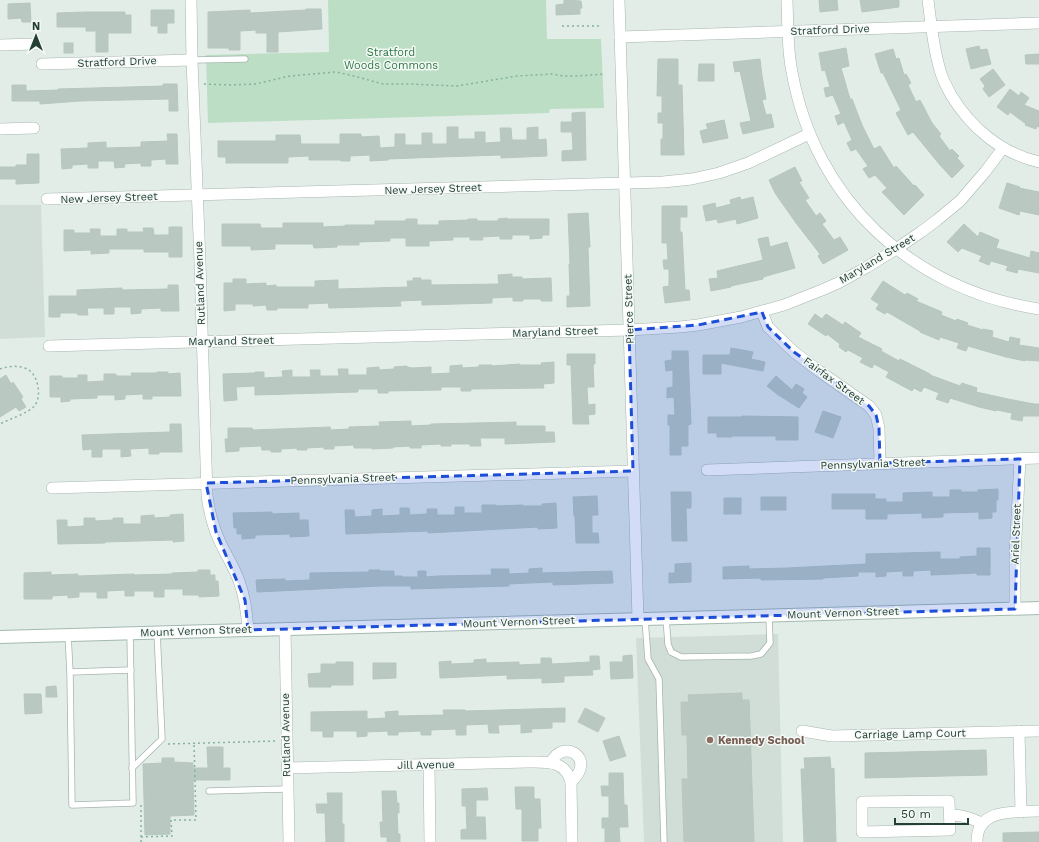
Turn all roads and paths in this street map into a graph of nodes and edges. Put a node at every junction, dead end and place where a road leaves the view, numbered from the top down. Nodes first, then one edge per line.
1 (191, 0) edge
2 (619, 0) edge
3 (787, 0) edge
4 (928, 0) edge
5 (1039, 23) edge
6 (562, 26) dead end
7 (602, 26) dead end
8 (931, 26) junction
9 (788, 31) junction
10 (620, 37) junction
11 (36, 44) dead end
12 (0, 45) edge
13 (245, 59) dead end
14 (192, 60) junction
15 (42, 64) dead end
16 (604, 74) dead end
17 (204, 84) dead end
18 (34, 128) dead end
19 (0, 129) edge
20 (809, 134) junction
21 (1003, 148) junction
22 (1039, 162) edge
23 (624, 183) junction
24 (197, 195) junction
25 (47, 199) dead end
26 (896, 249) junction
27 (1039, 309) edge
28 (762, 312) junction
29 (629, 330) junction
30 (202, 342) junction
31 (49, 346) dead end
32 (0, 369) edge
33 (0, 424) edge
34 (1020, 458) junction
35 (1039, 458) edge
36 (880, 463) junction
37 (707, 470) dead end
38 (633, 471) junction
39 (206, 483) junction
40 (52, 488) dead end
41 (1016, 608) junction
42 (1039, 608) edge
43 (769, 615) junction
44 (642, 618) junction
45 (666, 618) junction
46 (284, 629) junction
47 (248, 630) junction
48 (157, 632) junction
49 (130, 633) junction
50 (68, 635) junction
51 (0, 637) edge
52 (131, 670) junction
53 (70, 672) junction
54 (802, 731) dead end
55 (1019, 731) junction
56 (1039, 731) edge
57 (280, 741) dead end
58 (194, 743) junction
59 (165, 744) dead end
60 (551, 763) junction
61 (429, 765) junction
62 (132, 768) junction
63 (287, 768) junction
64 (571, 782) junction
65 (287, 789) junction
66 (209, 790) dead end
67 (141, 801) dead end
68 (1039, 811) edge
69 (1020, 812) junction
70 (950, 815) junction
71 (982, 823) junction
72 (141, 837) junction
73 (141, 842) edge
74 (289, 842) edge
75 (430, 842) edge
76 (572, 842) edge
77 (664, 842) edge
78 (977, 842) edge

1 - 14 street, Rutland Avenue
2 - 10 street, Pierce Street
3 - 9 street
4 - 8 street
5 - 8 street, Stratford Drive
6 - 7 path
8 - 9 street, Stratford Drive
8 - 21 street
9 - 10 street, Stratford Drive
9 - 20 street
10 - 23 street, Pierce Street
11 - 12 street
13 - 14 lane
14 - 15 street, Stratford Drive
14 - 24 street, Rutland Avenue
16 - 17 path
18 - 19 street
20 - 23 street, New Jersey Street
20 - 26 street
21 - 22 street
21 - 26 street, Maryland Street
23 - 24 street, New Jersey Street
23 - 29 street, Pierce Street
24 - 25 street, New Jersey Street
24 - 30 street, Rutland Avenue
26 - 27 street
26 - 28 street, Maryland Street
28 - 29 street, Maryland Street
28 - 36 street, Fairfax Street
29 - 30 street, Maryland Street
29 - 38 street, Pierce Street
30 - 31 street, Maryland Street
30 - 39 street, Rutland Avenue
32 - 33 path
34 - 35 street, Pennsylvania Street
34 - 36 street, Pennsylvania Street
34 - 41 street, Ariel Street
36 - 37 street, Pennsylvania Street
38 - 39 street, Pennsylvania Street
38 - 44 street, Pierce Street
39 - 40 street, Pennsylvania Street
39 - 47 street, Rutland Avenue
41 - 42 street, Mount Vernon Street
41 - 43 street, Mount Vernon Street
43 - 45 street, Mount Vernon Street
43 - 45 lane
44 - 45 street, Mount Vernon Street
44 - 46 street, Mount Vernon Street
44 - 77 lane
46 - 47 street, Mount Vernon Street
46 - 63 street, Rutland Avenue
47 - 48 street, Mount Vernon Street
48 - 49 street, Mount Vernon Street
48 - 62 lane
49 - 50 street, Mount Vernon Street
49 - 52 lane
50 - 51 street, Mount Vernon Street
50 - 53 lane
52 - 53 lane
52 - 62 lane
53 - 62 lane
54 - 55 street, Carriage Lamp Court
55 - 56 street, Carriage Lamp Court
55 - 69 street
57 - 58 path
58 - 59 path
58 - 72 path
60 - 61 street, Jill Avenue
60 - 64 street, Jill Avenue
60 - 64 street
61 - 63 street, Jill Avenue
61 - 75 street
63 - 65 street, Rutland Avenue
64 - 76 street
65 - 66 lane
65 - 74 street, Rutland Avenue
67 - 72 path
68 - 69 street
69 - 71 street
70 - 70 street
70 - 71 street
71 - 78 street
72 - 73 path

